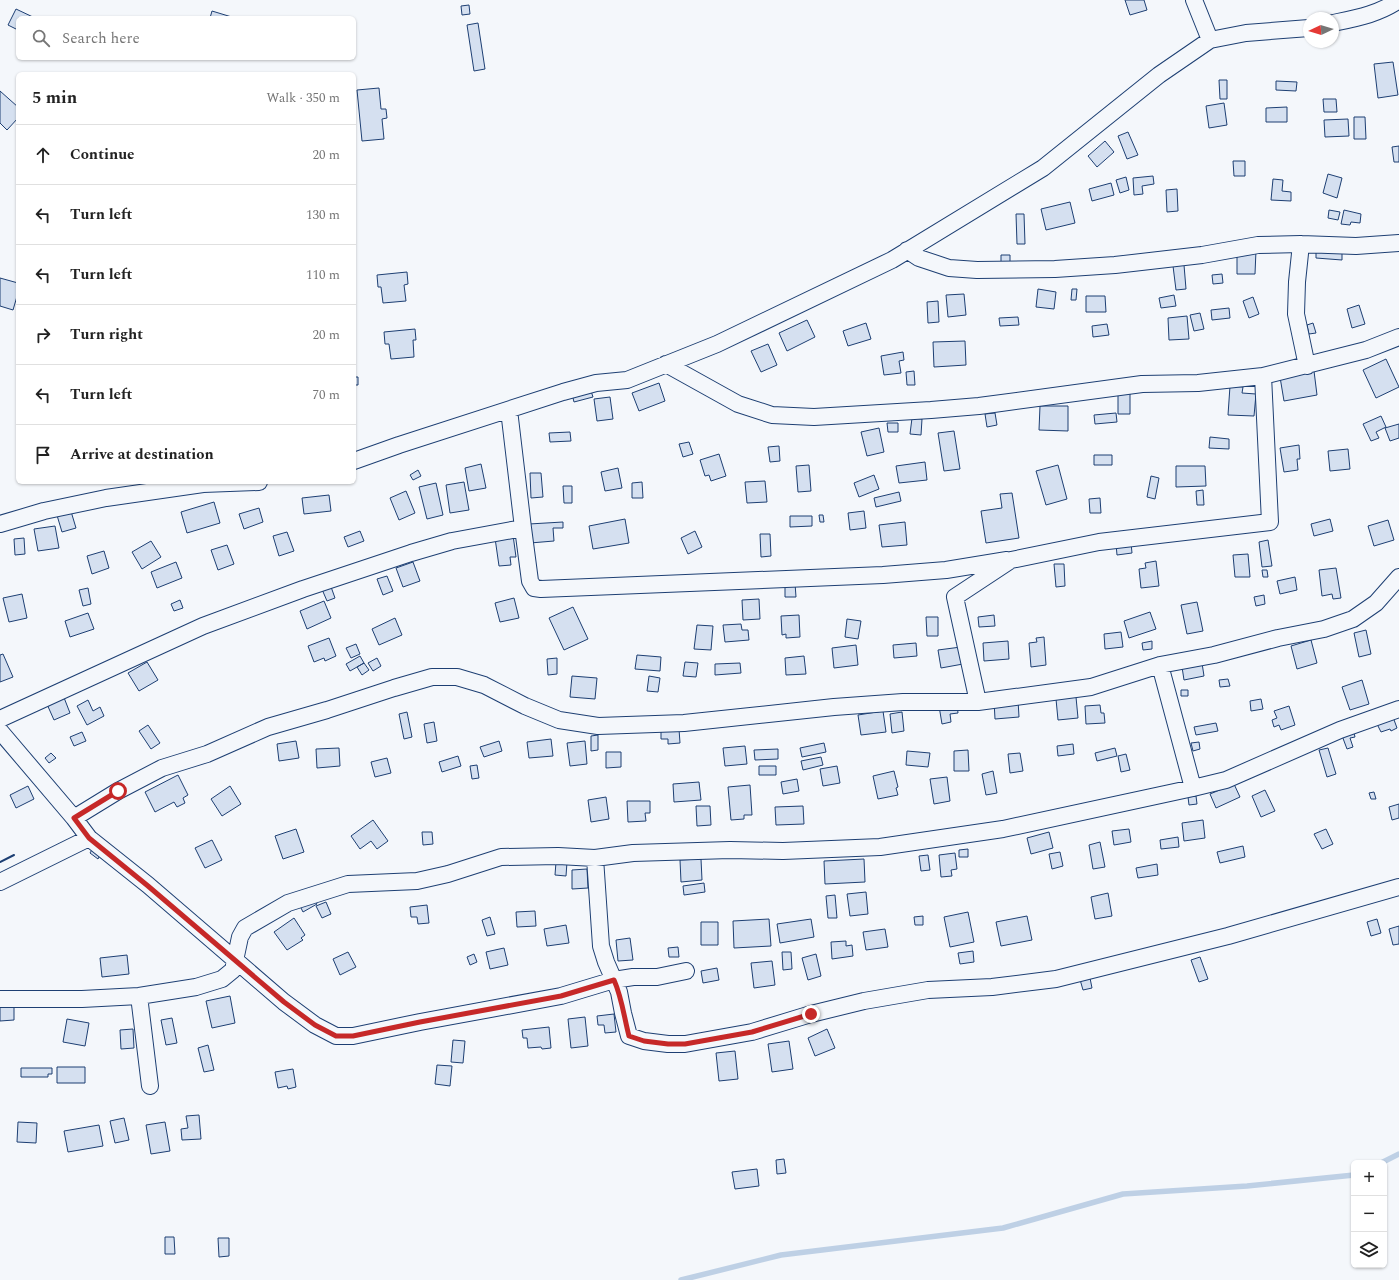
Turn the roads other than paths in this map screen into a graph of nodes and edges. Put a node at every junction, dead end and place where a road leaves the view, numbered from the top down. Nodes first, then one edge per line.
1 (1194, 0) edge
2 (1399, 0) edge
3 (1339, 22) edge
4 (1303, 28) edge
5 (1210, 40) junction
6 (1399, 243) edge
7 (1301, 244) junction
8 (907, 250) junction
9 (1399, 337) edge
10 (666, 364) junction
11 (1307, 366) junction
12 (1263, 376) junction
13 (509, 410) junction
14 (356, 460) edge
15 (203, 484) edge
16 (0, 524) edge
17 (523, 528) junction
18 (1011, 560) junction
19 (1399, 577) edge
20 (1160, 665) junction
21 (978, 702) junction
22 (1399, 710) edge
23 (0, 719) edge
24 (0, 731) edge
25 (1193, 788) junction
26 (74, 818) junction
27 (89, 838) junction
28 (595, 858) junction
29 (0, 882) edge
30 (1399, 887) edge
31 (235, 961) junction
32 (686, 971) dead end
33 (614, 980) junction
34 (139, 996) junction
35 (0, 999) edge
36 (150, 1086) dead end

1 - 5 street
2 - 3 street
4 - 5 street
5 - 8 street
6 - 7 street
7 - 8 street
7 - 11 street
8 - 10 street
9 - 11 street
10 - 12 street
10 - 13 street
11 - 12 street
12 - 18 street
13 - 14 street
13 - 17 street
15 - 16 street
17 - 18 street
17 - 23 street
18 - 21 street
19 - 20 street
20 - 21 street
20 - 25 street
21 - 26 street
22 - 25 street
24 - 26 street
25 - 28 street
26 - 27 street
27 - 29 street
27 - 31 street
28 - 31 street
28 - 33 street
30 - 33 street
31 - 33 street
31 - 34 street
32 - 33 street
34 - 35 street
34 - 36 street

